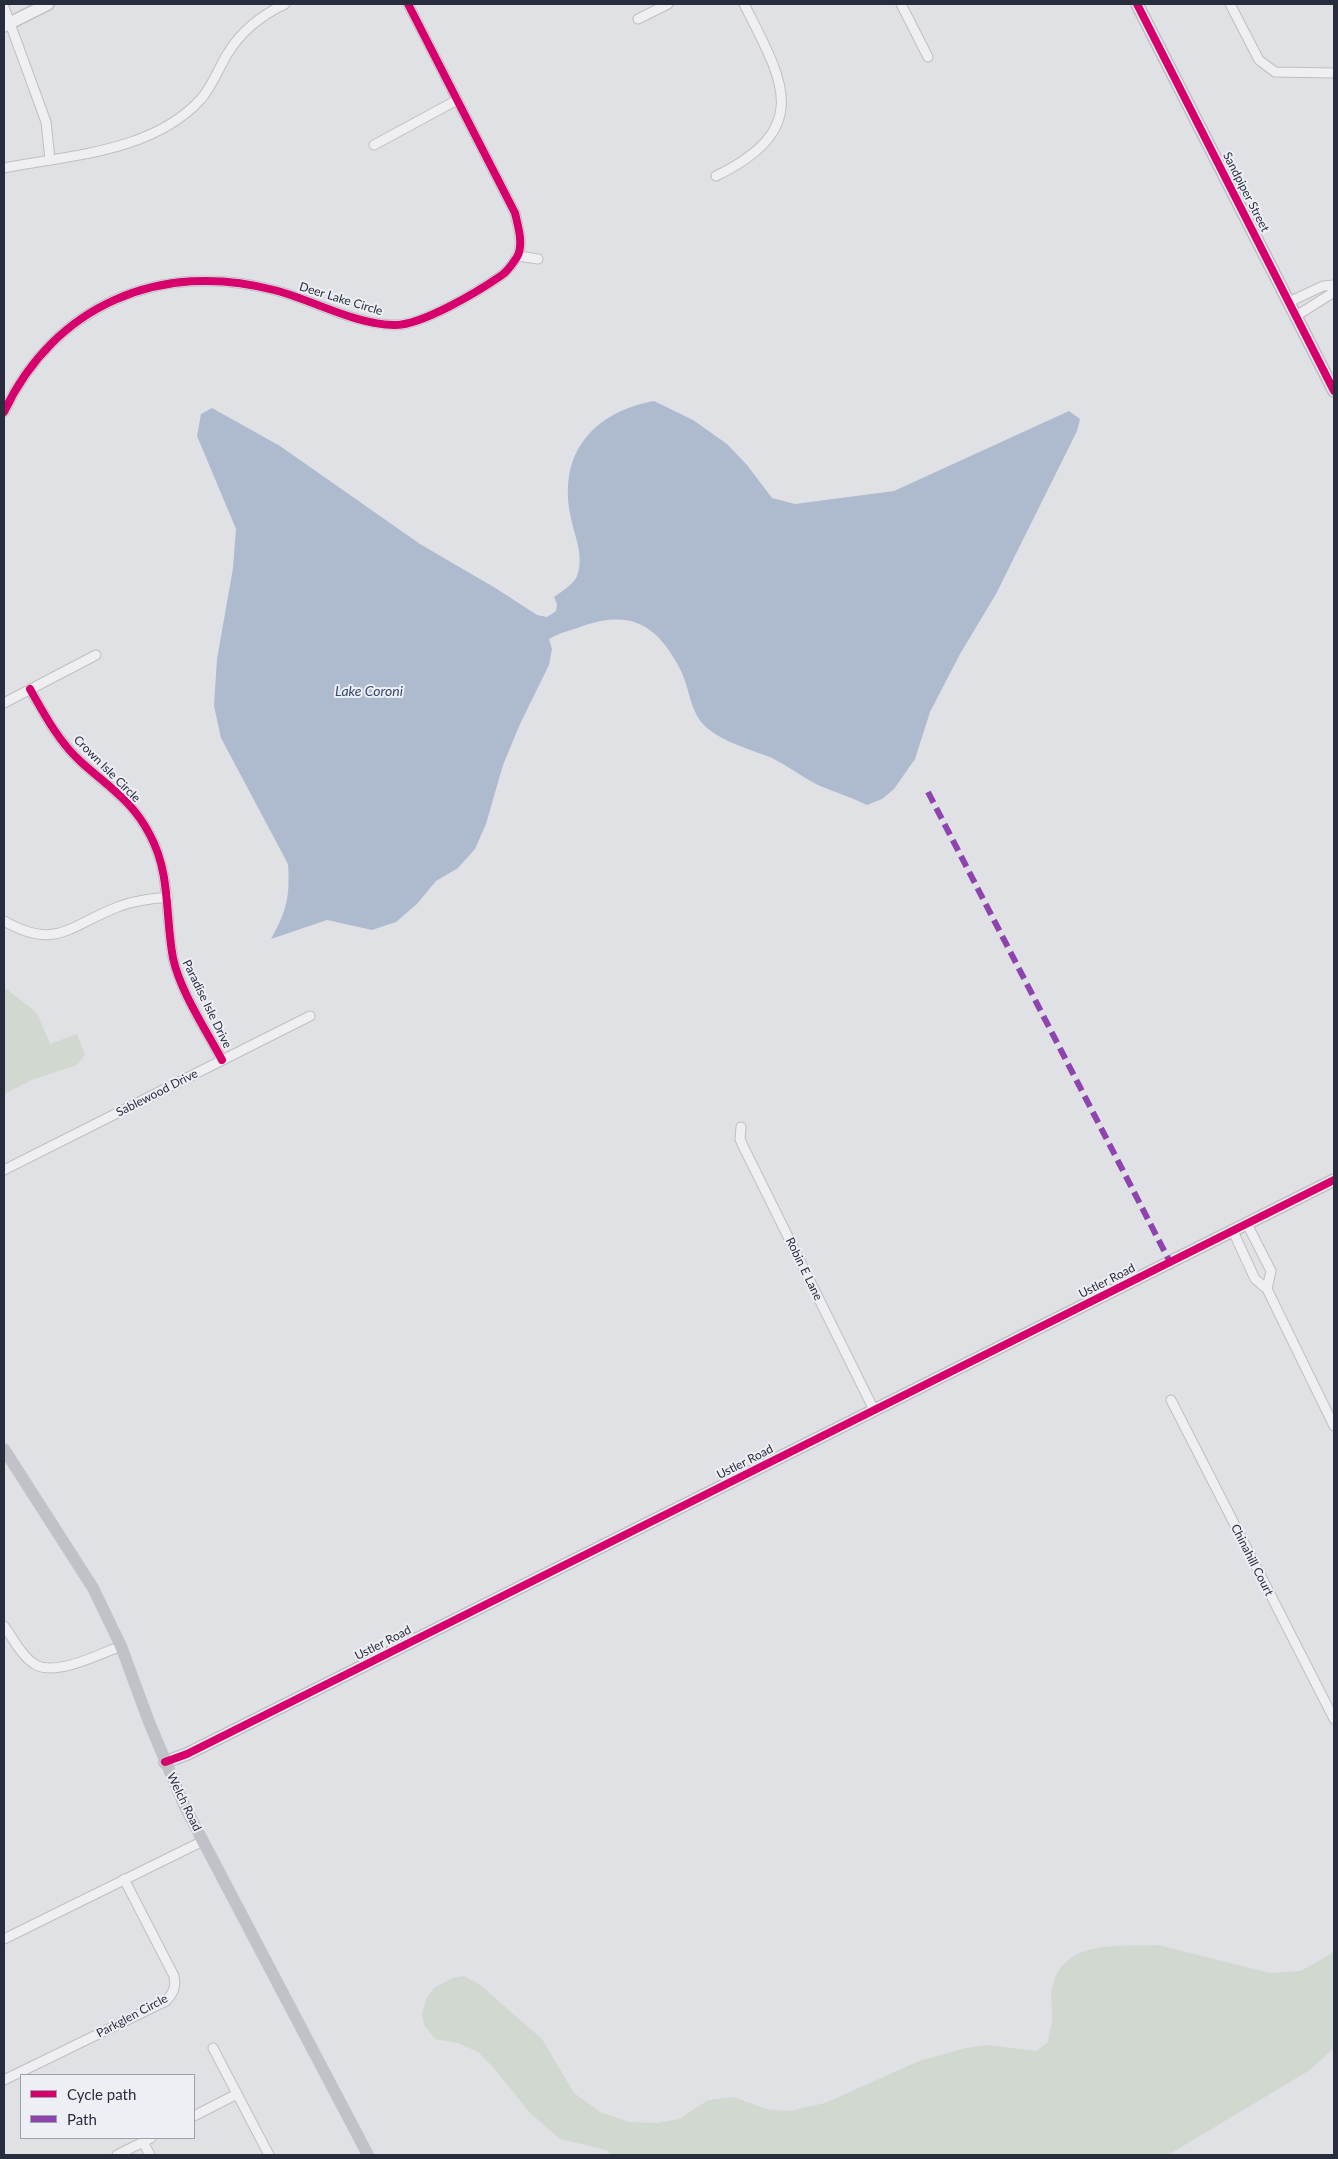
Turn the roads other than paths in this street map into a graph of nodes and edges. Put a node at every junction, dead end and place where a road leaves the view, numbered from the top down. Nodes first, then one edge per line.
1 (48, 4) edge
2 (285, 4) edge
3 (408, 4) edge
4 (668, 4) edge
5 (744, 4) edge
6 (901, 4) edge
7 (1137, 4) edge
8 (1230, 4) edge
9 (4, 7) edge
10 (638, 19) dead end
11 (6, 25) edge
12 (928, 57) dead end
13 (1334, 73) edge
14 (458, 100) junction
15 (374, 145) dead end
16 (50, 159) junction
17 (4, 168) edge
18 (716, 176) dead end
19 (518, 256) junction
20 (538, 259) dead end
21 (1334, 285) edge
22 (1334, 292) edge
23 (1289, 302) junction
24 (1296, 316) junction
25 (1334, 391) edge
26 (4, 412) edge
27 (96, 655) dead end
28 (30, 689) junction
29 (4, 703) edge
30 (168, 897) junction
31 (4, 921) edge
32 (310, 1016) dead end
33 (222, 1060) junction
34 (741, 1127) dead end
35 (4, 1170) edge
36 (1334, 1180) edge
37 (1247, 1224) junction
38 (1233, 1231) junction
39 (1263, 1255) junction
40 (1248, 1262) junction
41 (1267, 1289) junction
42 (1171, 1400) dead end
43 (874, 1410) junction
44 (1334, 1426) edge
45 (4, 1449) edge
46 (4, 1626) edge
47 (122, 1646) junction
48 (1332, 1709) edge
49 (1334, 1719) edge
50 (165, 1762) junction
51 (203, 1841) junction
52 (124, 1879) junction
53 (4, 1939) edge
54 (213, 2048) dead end
55 (4, 2080) edge
56 (237, 2094) junction
57 (195, 2115) edge
58 (147, 2140) edge
59 (117, 2155) edge
60 (150, 2155) edge
61 (268, 2155) edge
62 (368, 2155) edge

1 - 11 street
2 - 16 street
3 - 14 street
4 - 10 street
5 - 18 street
6 - 12 street
7 - 23 street, Sandpiper Street
8 - 13 street
9 - 11 street
11 - 16 street
14 - 15 street
14 - 19 street
16 - 17 street
19 - 20 street
19 - 26 street, Deer Lake Circle
21 - 23 street
22 - 24 street
23 - 24 street, Sandpiper Street
24 - 25 street, Sandpiper Street
27 - 28 street
28 - 29 street
28 - 30 street, Crown Isle Circle
30 - 31 street
30 - 33 street, Paradise Isle Drive
32 - 33 street, Sablewood Drive
33 - 35 street, Sablewood Drive
34 - 43 street, Robin E Lane
36 - 37 street, Ustler Road
37 - 38 street, Ustler Road
37 - 39 street
38 - 40 street
38 - 43 street, Ustler Road
39 - 40 street
39 - 41 street
40 - 41 street
41 - 44 street
42 - 48 street, Chinahill Court
43 - 50 street, Ustler Road
45 - 47 main road, Welch Road
46 - 47 street
47 - 50 main road, Welch Road
48 - 49 street, Chinahill Court
50 - 51 main road, Welch Road
51 - 52 street
51 - 62 main road, Welch Road
52 - 53 street
52 - 55 street, Parkglen Circle
54 - 56 street
56 - 57 street
56 - 61 street
58 - 59 street
58 - 60 street

